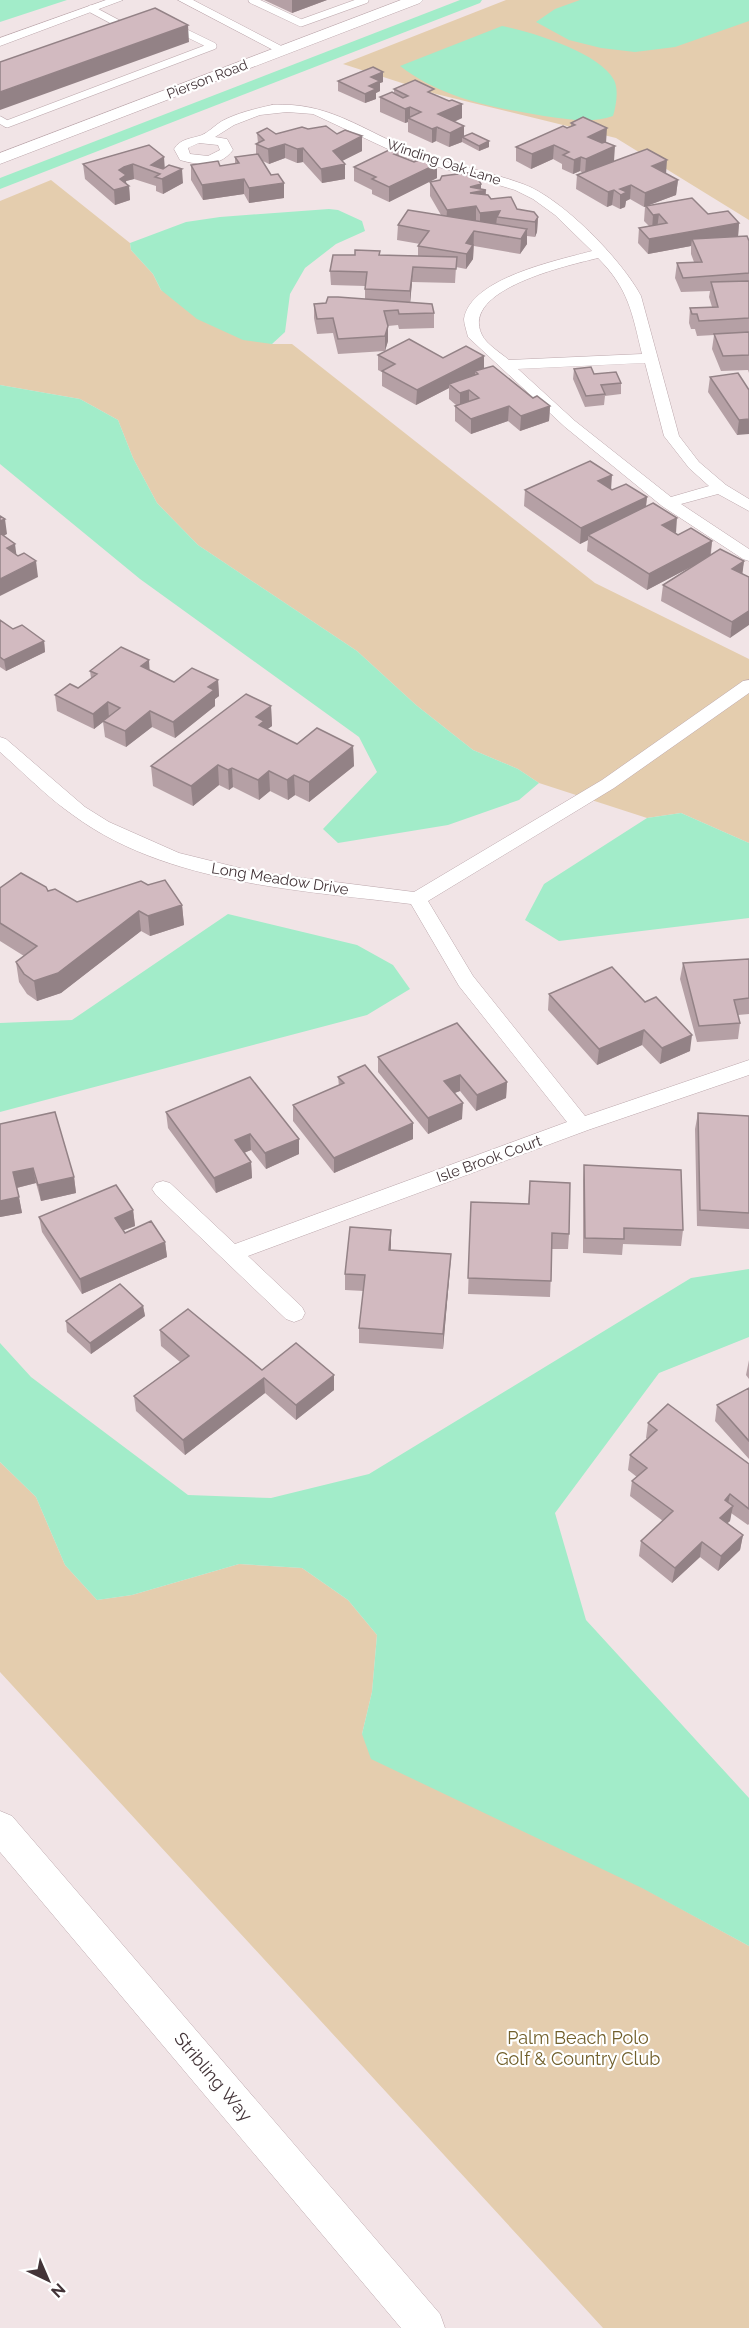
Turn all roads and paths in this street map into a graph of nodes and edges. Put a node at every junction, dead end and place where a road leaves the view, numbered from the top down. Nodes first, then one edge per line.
1 (117, 0) edge
2 (184, 0) edge
3 (252, 0) edge
4 (365, 0) edge
5 (415, 0) edge
6 (91, 9) junction
7 (130, 21) edge
8 (121, 25) junction
9 (170, 25) edge
10 (110, 29) edge
11 (0, 42) edge
12 (283, 50) junction
13 (0, 120) edge
14 (205, 139) dead end
15 (0, 159) edge
16 (601, 253) junction
17 (651, 358) junction
18 (506, 366) junction
19 (720, 488) junction
20 (744, 502) edge
21 (668, 503) junction
22 (749, 556) edge
23 (749, 685) edge
24 (0, 743) edge
25 (417, 899) junction
26 (749, 1067) edge
27 (581, 1125) junction
28 (164, 1189) dead end
29 (230, 1254) junction
30 (294, 1312) dead end
31 (0, 1827) edge
32 (426, 2328) edge

1 - 6 street
2 - 12 street
3 - 4 lane
5 - 12 street, Pierson Road
6 - 8 lane
6 - 11 street
7 - 8 lane
8 - 10 lane
9 - 13 lane
12 - 15 street, Pierson Road
14 - 16 street, Winding Oak Lane
16 - 17 street, Winding Oak Lane
16 - 18 street
17 - 18 street
17 - 19 street, Winding Oak Lane
18 - 21 street
19 - 20 street, Winding Oak Lane
19 - 21 street
21 - 22 street
23 - 25 street
24 - 25 street, Long Meadow Drive
25 - 27 street
26 - 27 street, Isle Brook Court
27 - 29 street, Isle Brook Court
28 - 29 street
29 - 30 street
31 - 32 street, Stribling Way

